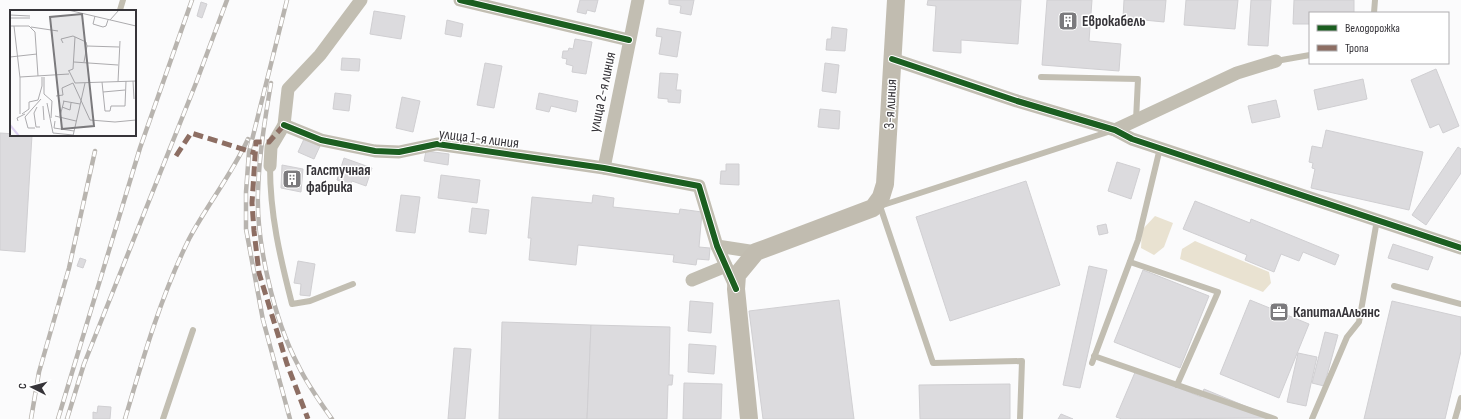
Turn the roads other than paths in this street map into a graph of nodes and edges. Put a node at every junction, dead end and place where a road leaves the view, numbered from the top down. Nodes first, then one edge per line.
1 (123, 0) edge
2 (361, 0) edge
3 (460, 0) edge
4 (638, 0) edge
5 (896, 0) edge
6 (1375, 0) edge
7 (120, 10) edge
8 (1374, 12) edge
9 (629, 40) junction
10 (1309, 54) edge
11 (892, 59) junction
12 (1276, 61) joint
13 (1041, 77) dead end
14 (1136, 120) junction
15 (284, 125) junction
16 (1115, 130) junction
17 (1160, 148) junction
18 (270, 166) joint
19 (604, 168) junction
20 (877, 207) junction
21 (1377, 220) junction
22 (717, 246) junction
23 (1461, 248) edge
24 (756, 252) junction
25 (1130, 262) junction
26 (726, 266) junction
27 (692, 280) dead end
28 (353, 284) dead end
29 (1394, 286) dead end
30 (736, 289) junction
31 (1461, 304) edge
32 (193, 330) dead end
33 (1094, 356) junction
34 (1092, 363) dead end
35 (1178, 385) junction
36 (1461, 398) edge
37 (163, 419) edge
38 (749, 419) edge
39 (1020, 419) edge
40 (1275, 419) edge
41 (1312, 419) edge
42 (1455, 419) edge

1 - 7 lane
2 - 15 street
3 - 9 street
4 - 9 street, улица 2-я линия
5 - 11 street, 3-я линия
6 - 8 lane
9 - 19 street, улица 2-я линия
10 - 12 lane
11 - 16 street
11 - 20 street, 3-я линия
12 - 14 street
13 - 14 lane
14 - 16 street
15 - 18 street
15 - 19 street, улица 1-я линия
16 - 17 street
16 - 20 lane
17 - 21 street
17 - 25 lane
18 - 28 lane
19 - 22 street, улица 1-я линия
20 - 24 street
20 - 39 lane
21 - 23 street
21 - 41 lane
22 - 24 street
22 - 26 street
24 - 30 street
25 - 33 lane
25 - 35 lane
26 - 27 street
26 - 30 street
29 - 31 lane
30 - 38 street
32 - 37 lane
33 - 34 lane
33 - 35 lane
35 - 40 lane
36 - 42 lane

